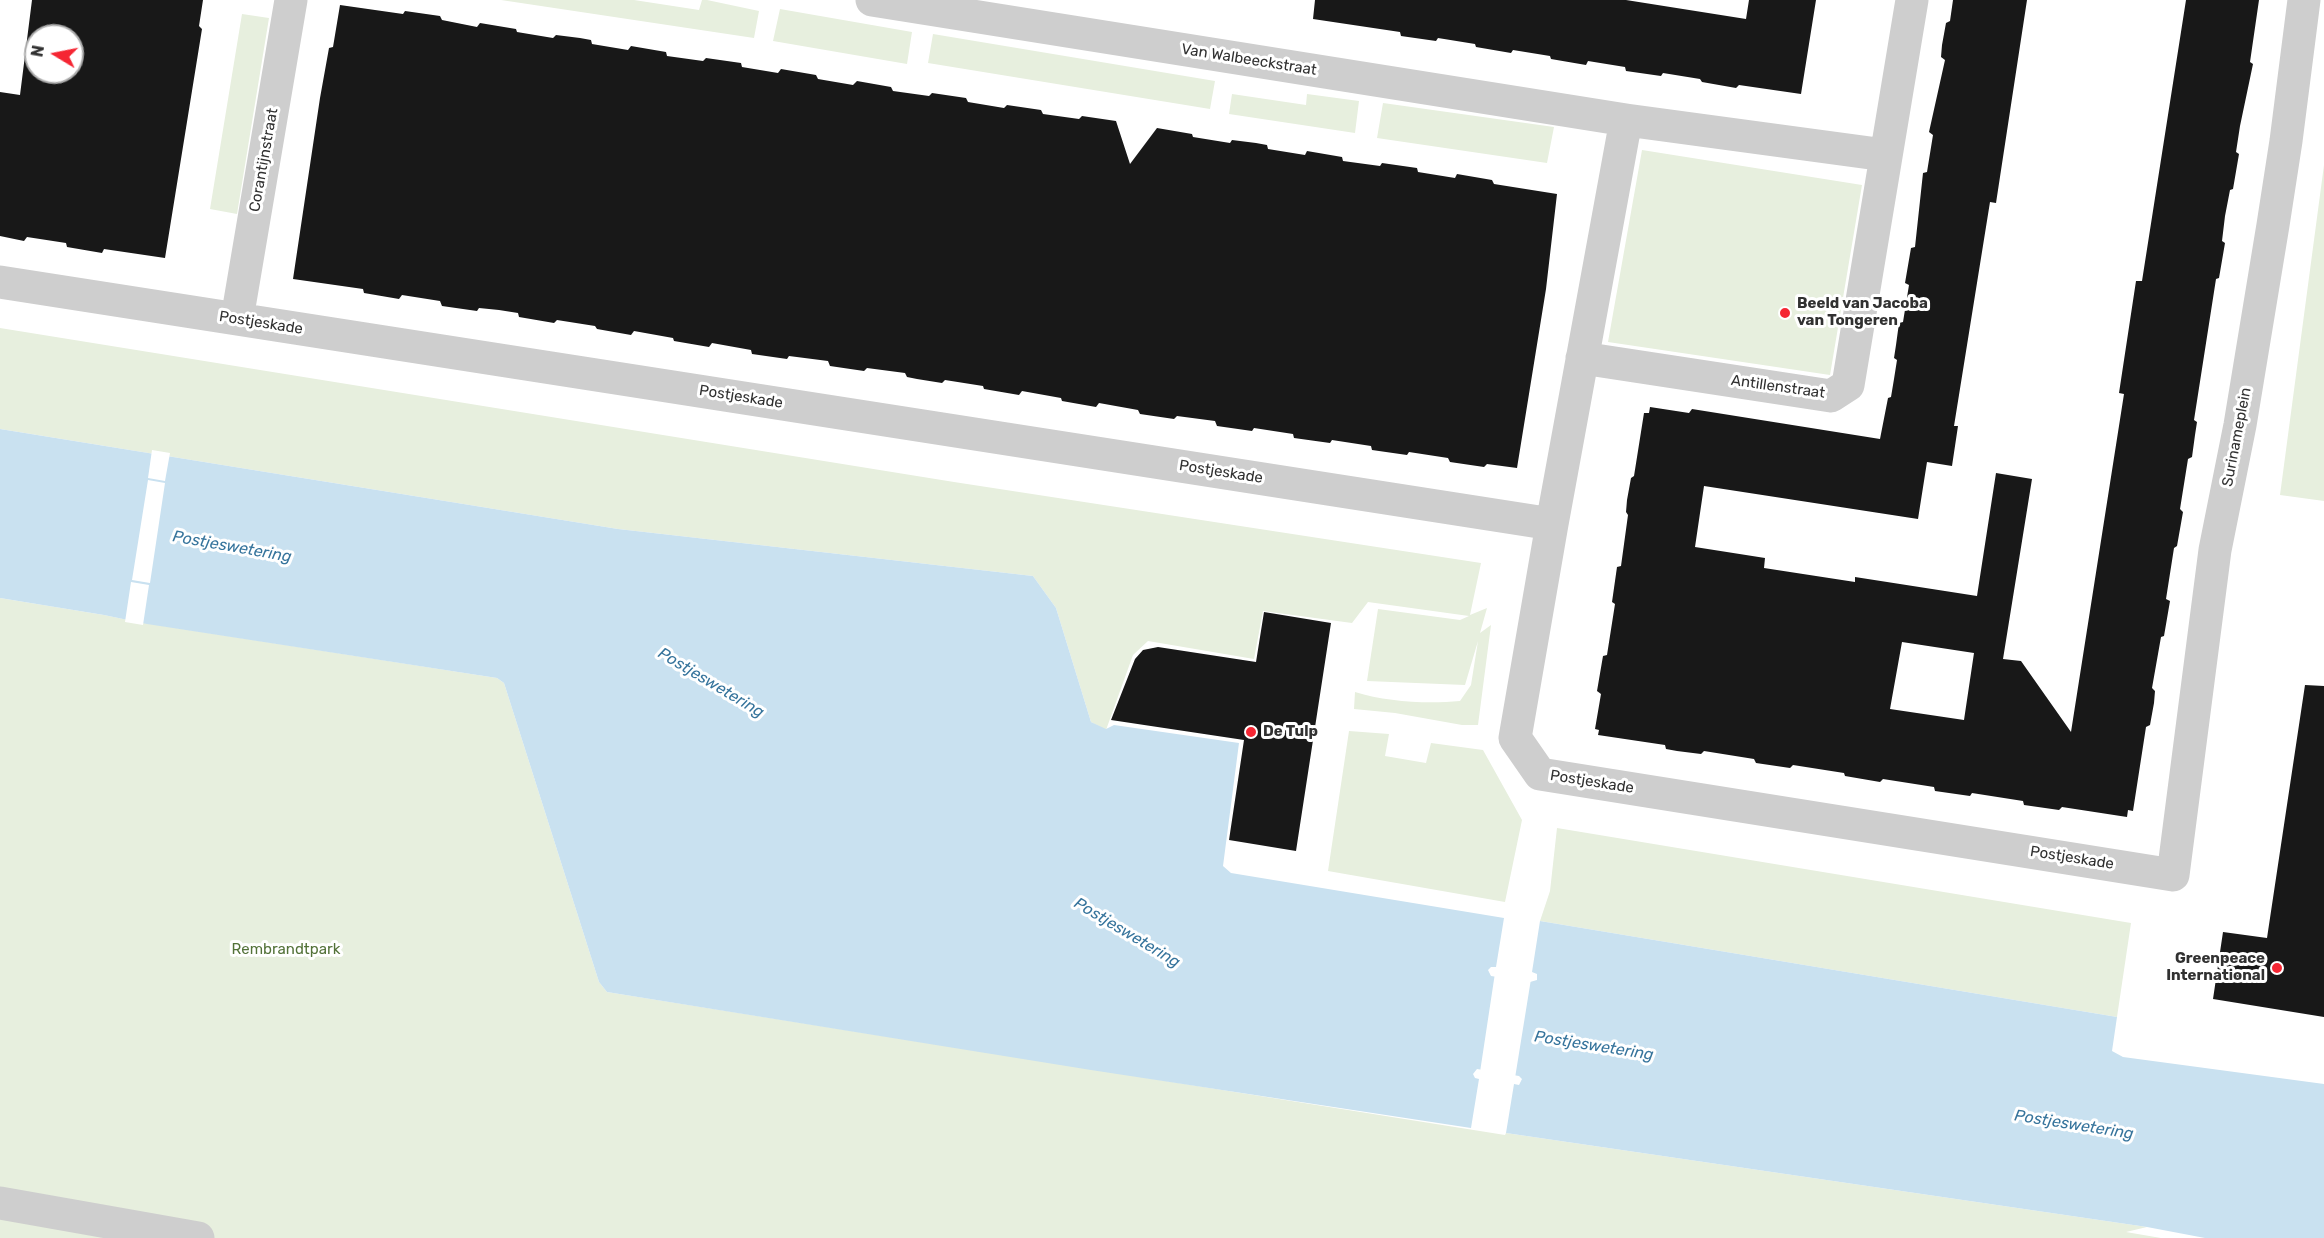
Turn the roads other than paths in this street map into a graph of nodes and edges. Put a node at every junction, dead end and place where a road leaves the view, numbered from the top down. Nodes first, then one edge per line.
1 (291, 0) edge
2 (872, 0) edge
3 (1912, 0) edge
4 (2304, 0) edge
5 (1626, 120) junction
6 (1885, 155) junction
7 (0, 282) edge
8 (237, 319) junction
9 (1582, 358) junction
10 (1552, 524) junction
11 (2173, 875) joint
12 (0, 1203) edge
13 (198, 1238) edge

1 - 8 street, Corantijnstraat
2 - 5 street, Van Walbeeckstraat
3 - 6 street, Antillenstraat
4 - 11 street, Surinameplein
5 - 6 street
5 - 9 street
6 - 9 street, Antillenstraat
7 - 8 street, Postjeskade
8 - 10 street, Postjeskade
9 - 10 street
10 - 11 street, Postjeskade
12 - 13 street

